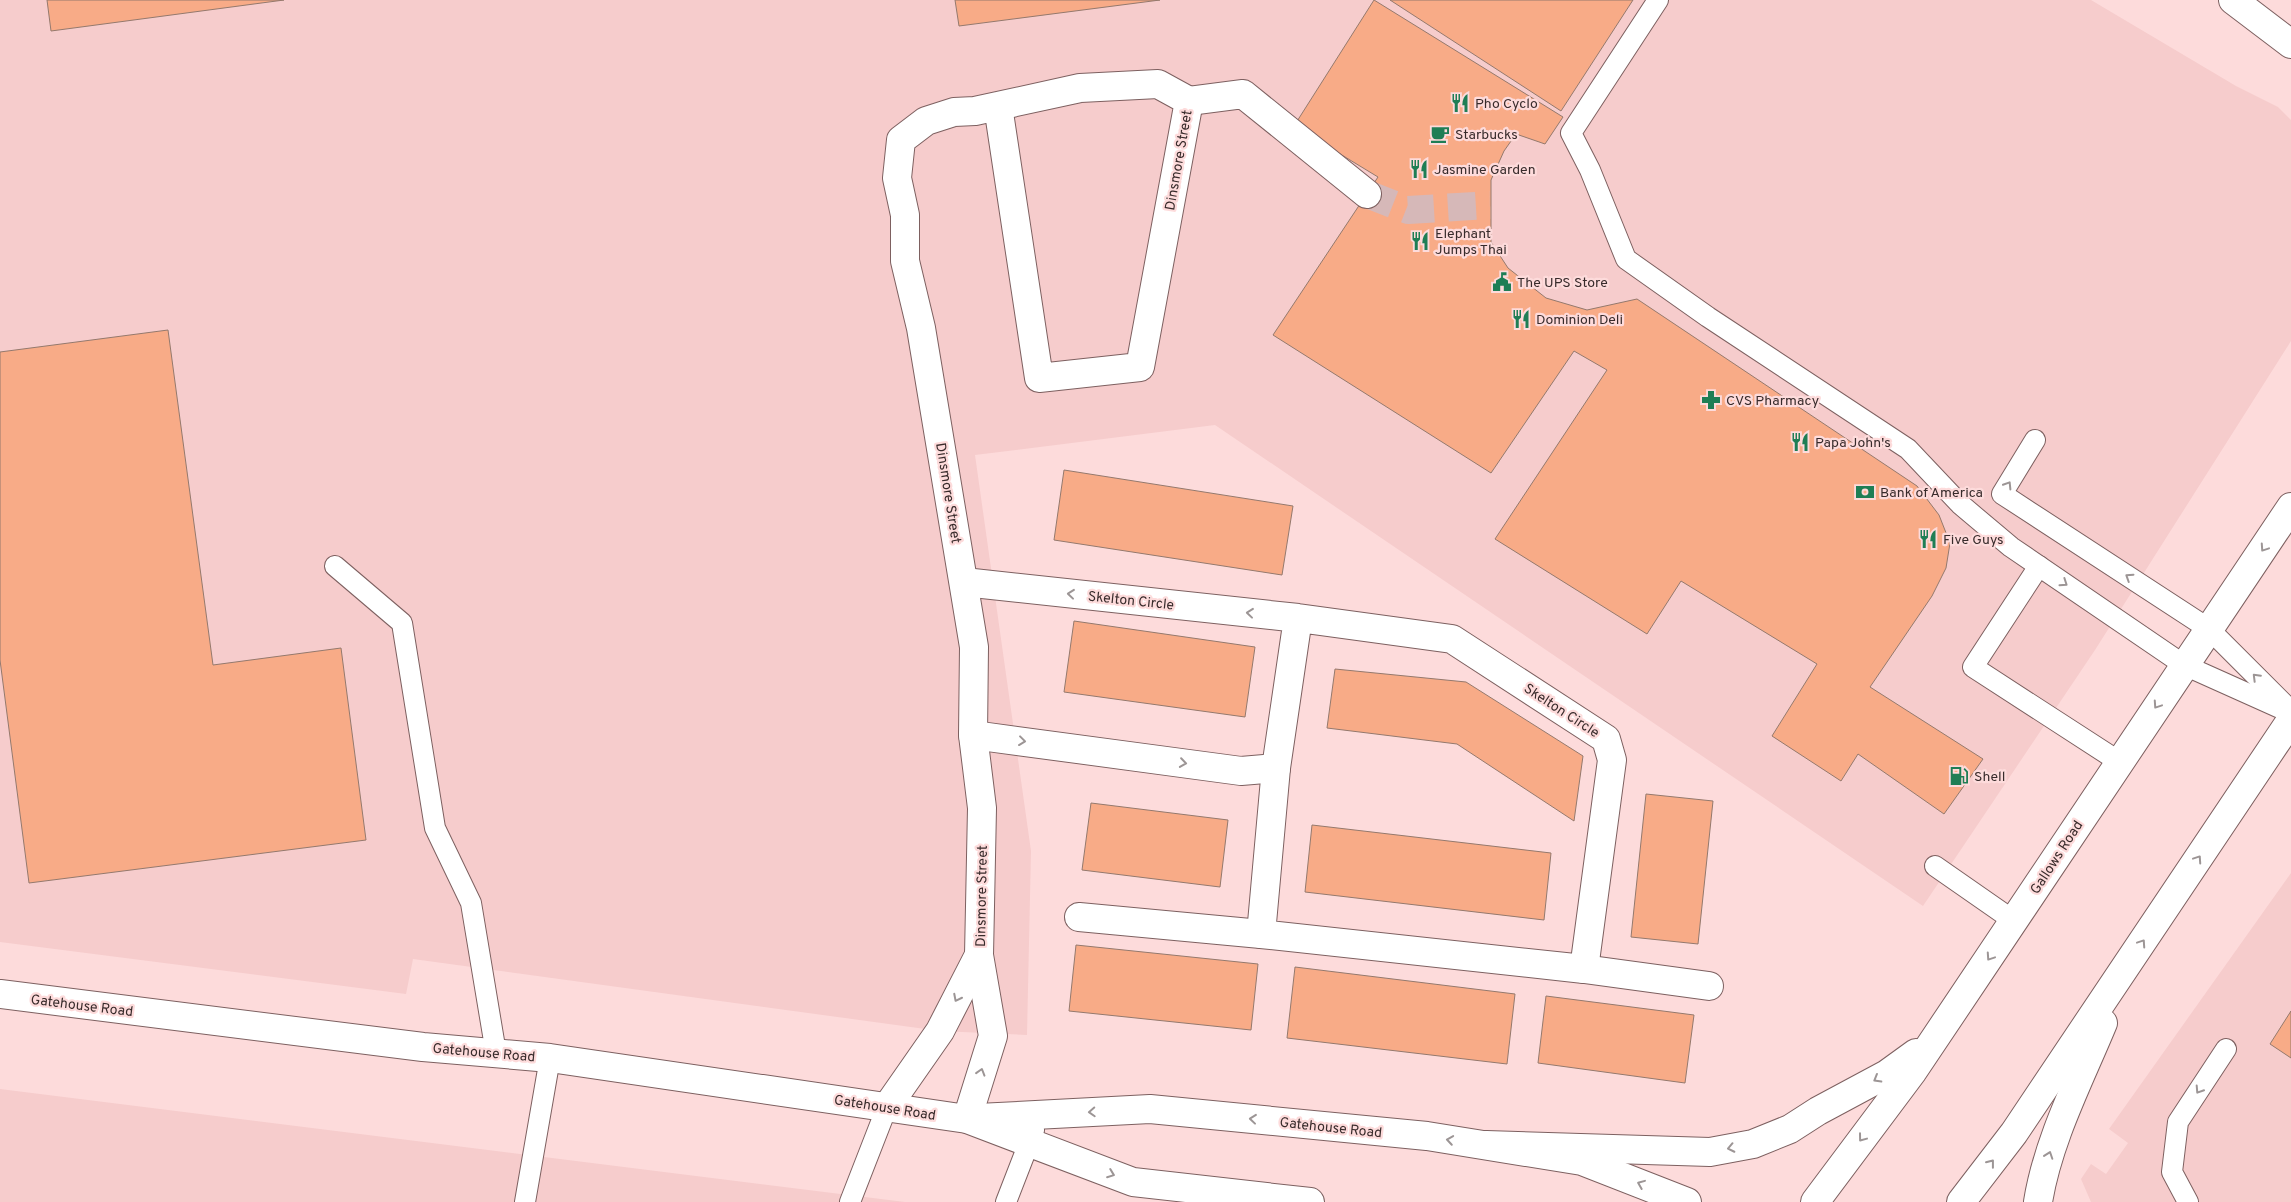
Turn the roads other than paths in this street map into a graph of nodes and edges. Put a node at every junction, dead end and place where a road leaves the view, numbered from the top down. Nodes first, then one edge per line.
1 (1658, 0) edge
2 (2233, 0) edge
3 (2247, 0) edge
4 (2291, 24) edge
5 (2291, 44) edge
6 (1189, 101) junction
7 (998, 106) junction
8 (1367, 194) tunnel mouth
9 (2035, 440) dead end
10 (2289, 509) edge
11 (335, 566) dead end
12 (2039, 566) junction
13 (964, 582) junction
14 (1298, 618) junction
15 (2209, 629) junction
16 (2184, 665) junction
17 (2291, 712) edge
18 (2291, 720) edge
19 (973, 735) junction
20 (2118, 761) junction
21 (1276, 768) junction
22 (1935, 866) dead end
23 (1079, 917) dead end
24 (2014, 921) junction
25 (1261, 934) junction
26 (979, 955) junction
27 (2126, 967) junction
28 (1584, 969) junction
29 (1709, 986) dead end
30 (0, 994) edge
31 (1932, 1042) junction
32 (2226, 1049) dead end
33 (496, 1053) junction
34 (550, 1058) junction
35 (887, 1107) junction
36 (1042, 1115) junction
37 (967, 1119) junction
38 (1029, 1142) junction
39 (1486, 1145) junction
40 (1171, 1194) edge
41 (525, 1202) edge
42 (850, 1202) edge
43 (1006, 1202) edge
44 (1308, 1202) edge
45 (1687, 1202) edge
46 (1815, 1202) edge
47 (1961, 1202) edge
48 (2038, 1202) edge
49 (2188, 1202) edge

1 - 12 lane
2 - 5 street
3 - 4 street
6 - 7 street, Dinsmore Street
6 - 7 street, Dinsmore Street
6 - 8 street
7 - 13 street, Dinsmore Street
15 -> 9 lane
10 -> 15 street, Gallows Road
11 - 33 lane
12 -> 16 lane
12 - 20 lane
14 -> 13 street, Skelton Circle
13 - 19 street, Dinsmore Street
14 - 21 street
14 - 28 street, Skelton Circle
15 - 16 street, Gallows Road
17 -> 15 lane
16 - 17 lane
16 -> 20 street, Gallows Road
27 -> 18 street
19 -> 21 street
19 - 26 street, Dinsmore Street
20 - 24 street, Gallows Road
21 - 25 street
22 - 24 lane
23 - 25 street
24 -> 31 street, Gallows Road
25 - 28 street
26 -> 35 street, Dinsmore Street
37 -> 26 street, Dinsmore Street
47 -> 27 street
48 -> 27 street
28 - 29 street
30 - 33 street, Gatehouse Road
31 -> 39 street
31 -> 46 street, Gallows Road
32 -> 49 lane
33 - 34 street, Gatehouse Road
34 - 35 street, Gatehouse Road
34 - 41 lane
35 - 37 street, Gatehouse Road
35 - 42 lane
36 - 37 street, Gatehouse Road
36 - 38 lane
39 -> 36 street, Gatehouse Road
37 - 38 street, Gatehouse Road
38 -> 40 street, Gatehouse Road
38 - 43 lane
45 -> 39 street, Gatehouse Road
40 - 44 street, Gatehouse Road

